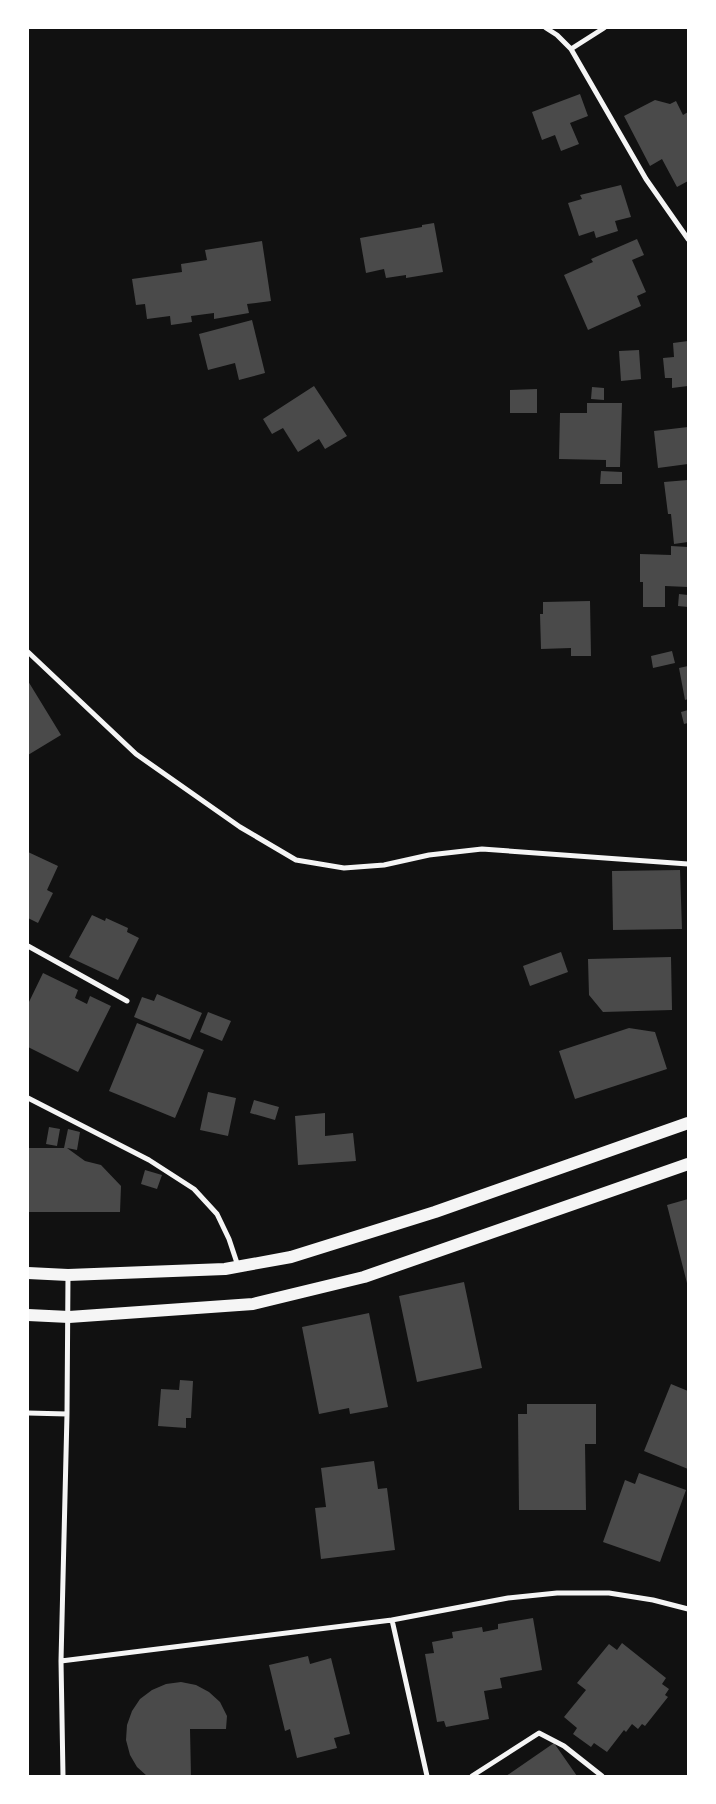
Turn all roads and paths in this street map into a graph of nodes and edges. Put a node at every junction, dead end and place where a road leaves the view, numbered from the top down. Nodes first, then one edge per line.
1 (546, 28) edge
2 (604, 28) edge
3 (571, 49) junction
4 (688, 239) edge
5 (28, 652) edge
6 (688, 864) edge
7 (28, 946) edge
8 (127, 1001) dead end
9 (28, 1098) edge
10 (688, 1123) edge
11 (688, 1164) edge
12 (238, 1266) junction
13 (28, 1273) edge
14 (68, 1275) junction
15 (28, 1315) edge
16 (69, 1317) junction
17 (28, 1413) edge
18 (67, 1414) junction
19 (688, 1609) edge
20 (392, 1620) junction
21 (61, 1661) junction
22 (63, 1776) edge
23 (427, 1776) edge
24 (472, 1776) edge
25 (602, 1776) edge

1 - 3 street
2 - 3 street
3 - 4 street
5 - 6 street
7 - 8 street
9 - 12 street
10 - 12 main road
11 - 16 main road
12 - 14 main road
13 - 14 main road
14 - 16 street
15 - 16 main road
16 - 18 street
17 - 18 street
18 - 21 street
19 - 20 street
20 - 21 street
20 - 23 street
21 - 22 street
24 - 25 street

